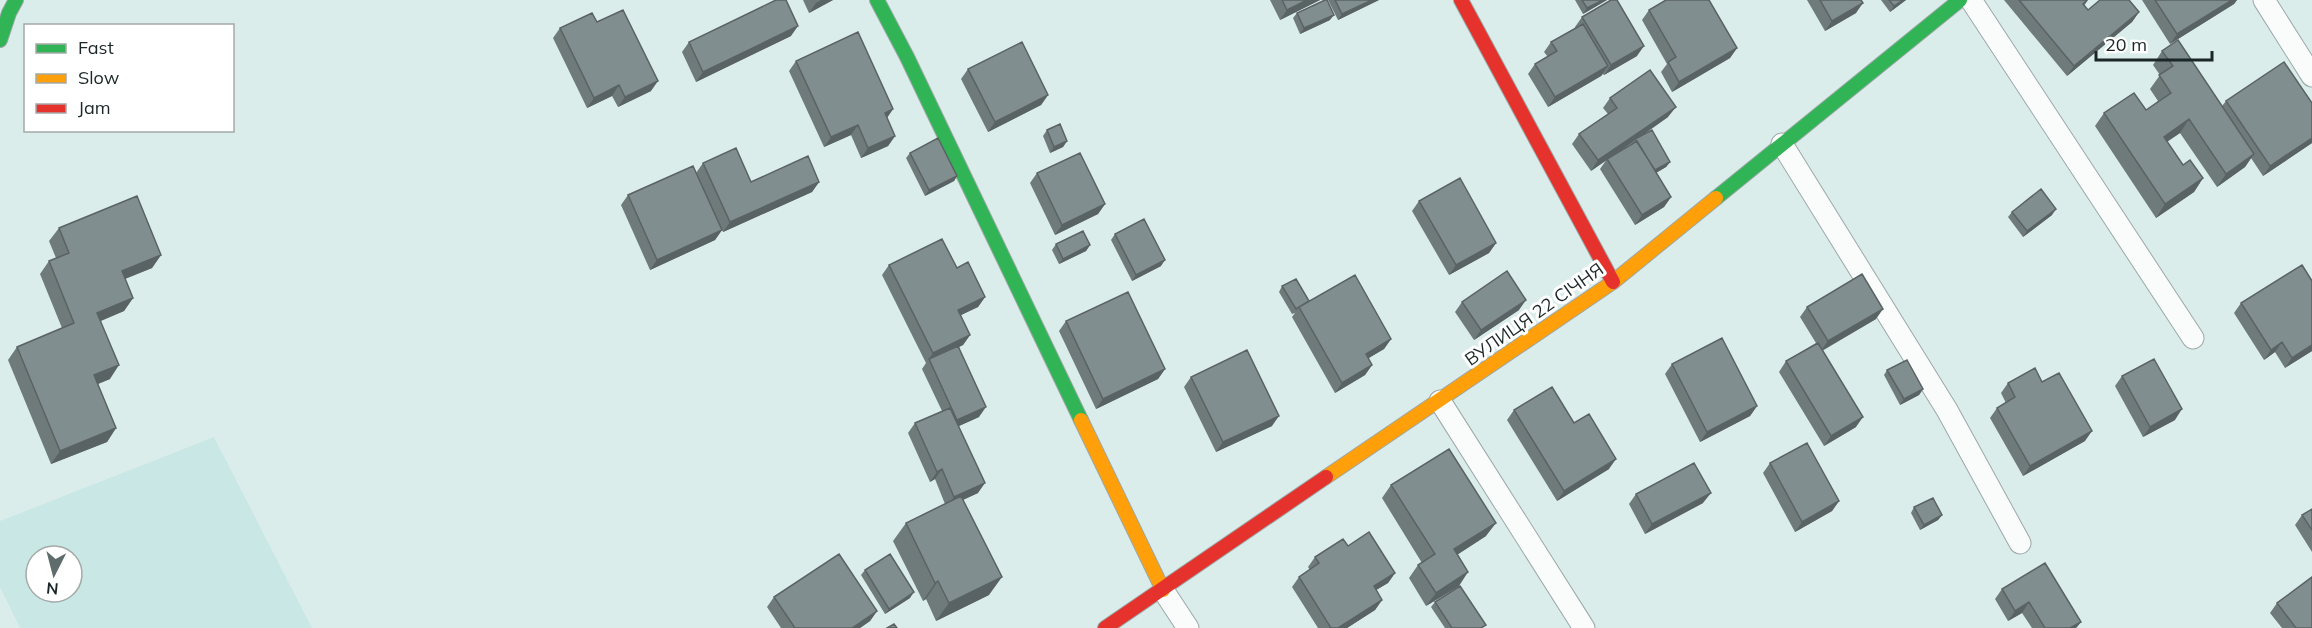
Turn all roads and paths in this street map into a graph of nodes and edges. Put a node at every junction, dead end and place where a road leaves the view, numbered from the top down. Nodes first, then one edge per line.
1 (16, 0) edge
2 (877, 0) edge
3 (1461, 0) edge
4 (1960, 0) edge
5 (1971, 0) edge
6 (2264, 0) edge
7 (0, 40) edge
8 (2312, 76) edge
9 (1782, 144) junction
10 (1613, 282) junction
11 (2193, 338) dead end
12 (1440, 400) junction
13 (2020, 543) dead end
14 (1163, 590) junction
15 (1105, 628) edge
16 (1188, 628) edge
17 (1584, 628) edge

1 - 7 street
2 - 14 street
3 - 10 street
4 - 9 street, ВУЛИЦЯ 22 СІЧНЯ
5 - 11 lane
6 - 8 lane
9 - 10 street, ВУЛИЦЯ 22 СІЧНЯ
9 - 13 lane
10 - 12 street, ВУЛИЦЯ 22 СІЧНЯ
12 - 14 street, ВУЛИЦЯ 22 СІЧНЯ
12 - 17 lane
14 - 15 street, ВУЛИЦЯ 22 СІЧНЯ
14 - 16 lane

